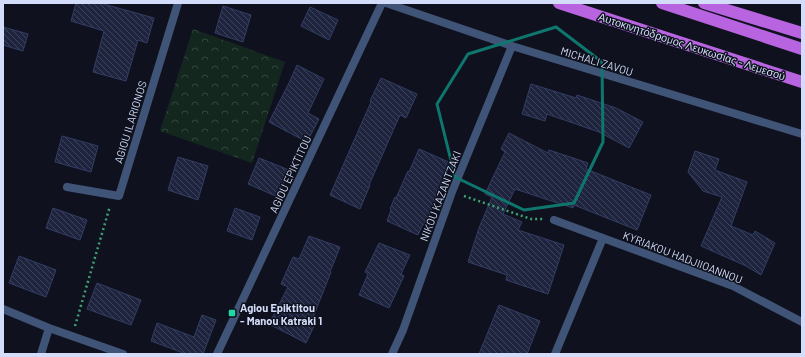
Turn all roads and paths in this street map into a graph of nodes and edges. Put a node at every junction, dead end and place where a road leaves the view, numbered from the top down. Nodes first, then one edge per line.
1 (178, 3) edge
2 (382, 3) edge
3 (386, 3) edge
4 (558, 3) edge
5 (662, 3) edge
6 (704, 3) edge
7 (802, 33) edge
8 (512, 46) junction
9 (802, 49) edge
10 (802, 82) edge
11 (802, 134) edge
12 (66, 187) dead end
13 (452, 192) junction
14 (113, 195) junction
15 (554, 220) joint
16 (603, 238) junction
17 (3, 308) edge
18 (802, 322) edge
19 (49, 328) junction
20 (72, 336) junction
21 (41, 354) edge
22 (123, 354) edge
23 (217, 354) edge
24 (392, 354) edge
25 (555, 354) edge

1 - 14 street, AGIOU ILARIONOS
2 - 23 street, AGIOU EPIKTITOU
3 - 8 street, MICHALI ZAVOU
4 - 10 highway, Αυτοκινητόδρομος Λευκωσίας - Λεμεσού
5 - 9 highway
6 - 7 highway
8 - 11 street, MICHALI ZAVOU
8 - 13 street, NIKOU KAZANTZAKI
12 - 14 street
13 - 15 path
13 - 24 street, NIKOU KAZANTZAKI
14 - 20 path
15 - 16 street, KYRIAKOU HADJIIOANNOU
16 - 18 street, KYRIAKOU HADJIIOANNOU
16 - 25 street
17 - 19 street
19 - 20 street
19 - 21 street
20 - 22 street

